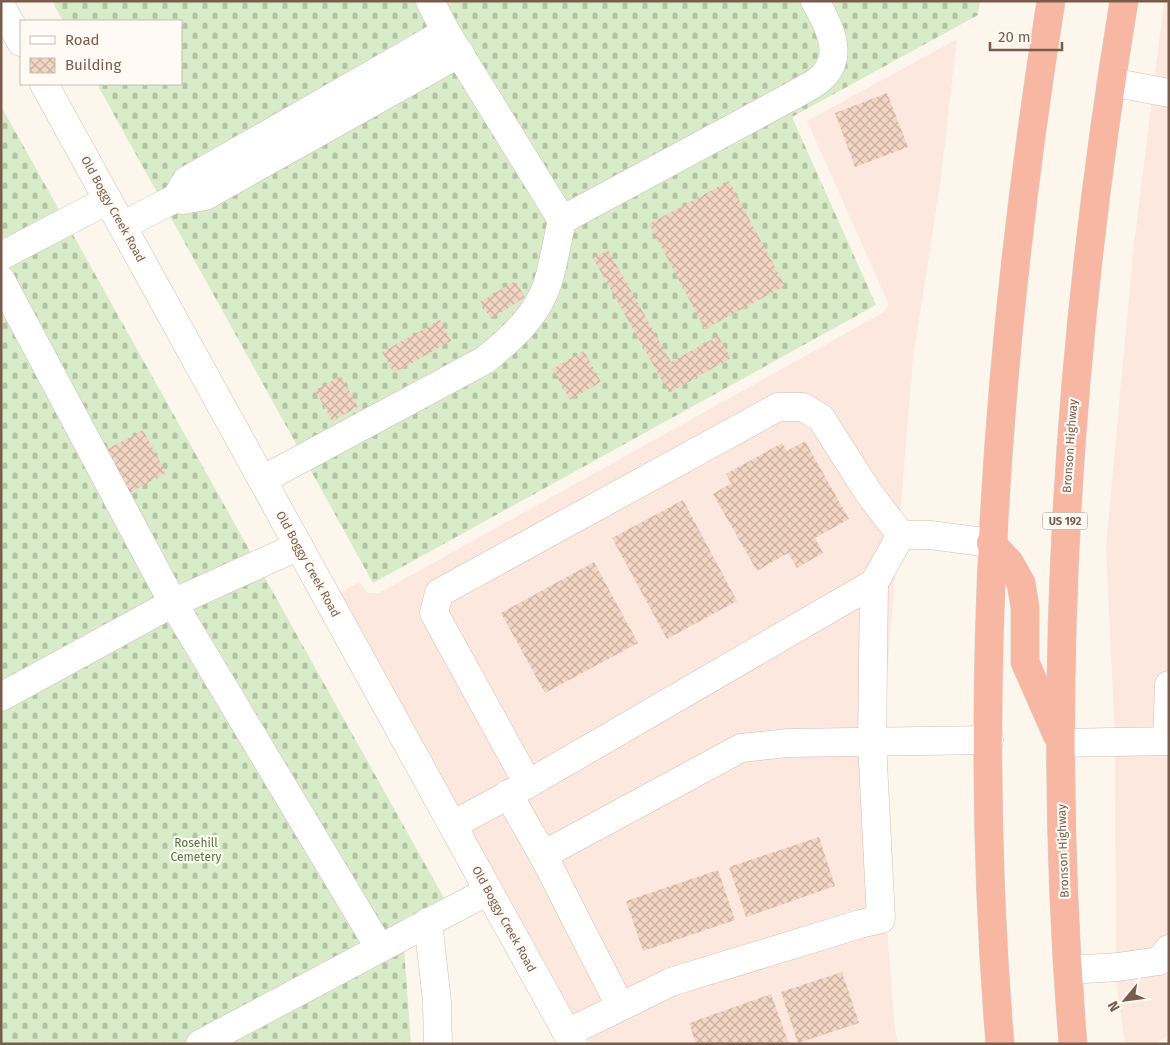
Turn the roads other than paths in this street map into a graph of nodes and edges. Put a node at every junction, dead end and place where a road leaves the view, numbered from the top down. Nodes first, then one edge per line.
1 (430, 1) edge
2 (815, 1) edge
3 (1051, 1) edge
4 (1124, 1) edge
5 (1, 6) edge
6 (13, 39) edge
7 (453, 43) junction
8 (1111, 82) junction
9 (45, 85) edge
10 (1169, 93) edge
11 (108, 200) junction
12 (562, 220) junction
13 (122, 226) junction
14 (1, 256) edge
15 (1, 280) edge
16 (262, 480) junction
17 (901, 534) junction
18 (991, 543) junction
19 (299, 546) junction
20 (874, 583) junction
21 (173, 603) junction
22 (1169, 685) edge
23 (1, 697) edge
24 (989, 740) junction
25 (872, 743) junction
26 (1060, 743) junction
27 (518, 789) junction
28 (452, 825) junction
29 (543, 855) junction
30 (488, 891) junction
31 (428, 922) junction
32 (379, 947) junction
33 (1169, 949) edge
34 (1068, 970) junction
35 (620, 1006) junction
36 (570, 1038) edge
37 (200, 1044) edge
38 (438, 1044) edge
39 (1000, 1044) edge
40 (1073, 1044) edge

1 - 7 street
2 - 12 street
3 - 18 highway
4 - 8 highway, Bronson Highway / US 192
5 - 6 street
7 - 12 street
7 - 13 street
8 - 10 street
8 - 26 highway, Bronson Highway / US 192
9 - 11 street, Old Boggy Creek Road
11 - 13 street, Old Boggy Creek Road
11 - 14 street
12 - 16 street
13 - 16 street, Old Boggy Creek Road
15 - 21 street
16 - 19 street, Old Boggy Creek Road
17 - 18 street
17 - 20 street
17 - 27 street
18 - 24 highway
18 - 26 highway
19 - 21 street
19 - 28 street, Old Boggy Creek Road
20 - 25 street
20 - 27 street
21 - 23 street
21 - 32 street
22 - 26 street
24 - 25 street
24 - 39 highway
25 - 29 street
25 - 35 street
26 - 34 highway, Bronson Highway / US 192
27 - 28 street
27 - 29 street
28 - 30 street, Old Boggy Creek Road
29 - 35 street
30 - 31 street
30 - 36 street, Old Boggy Creek Road
31 - 32 street
31 - 38 street
32 - 37 street
33 - 34 street
34 - 40 highway, Bronson Highway / US 192
35 - 36 street

